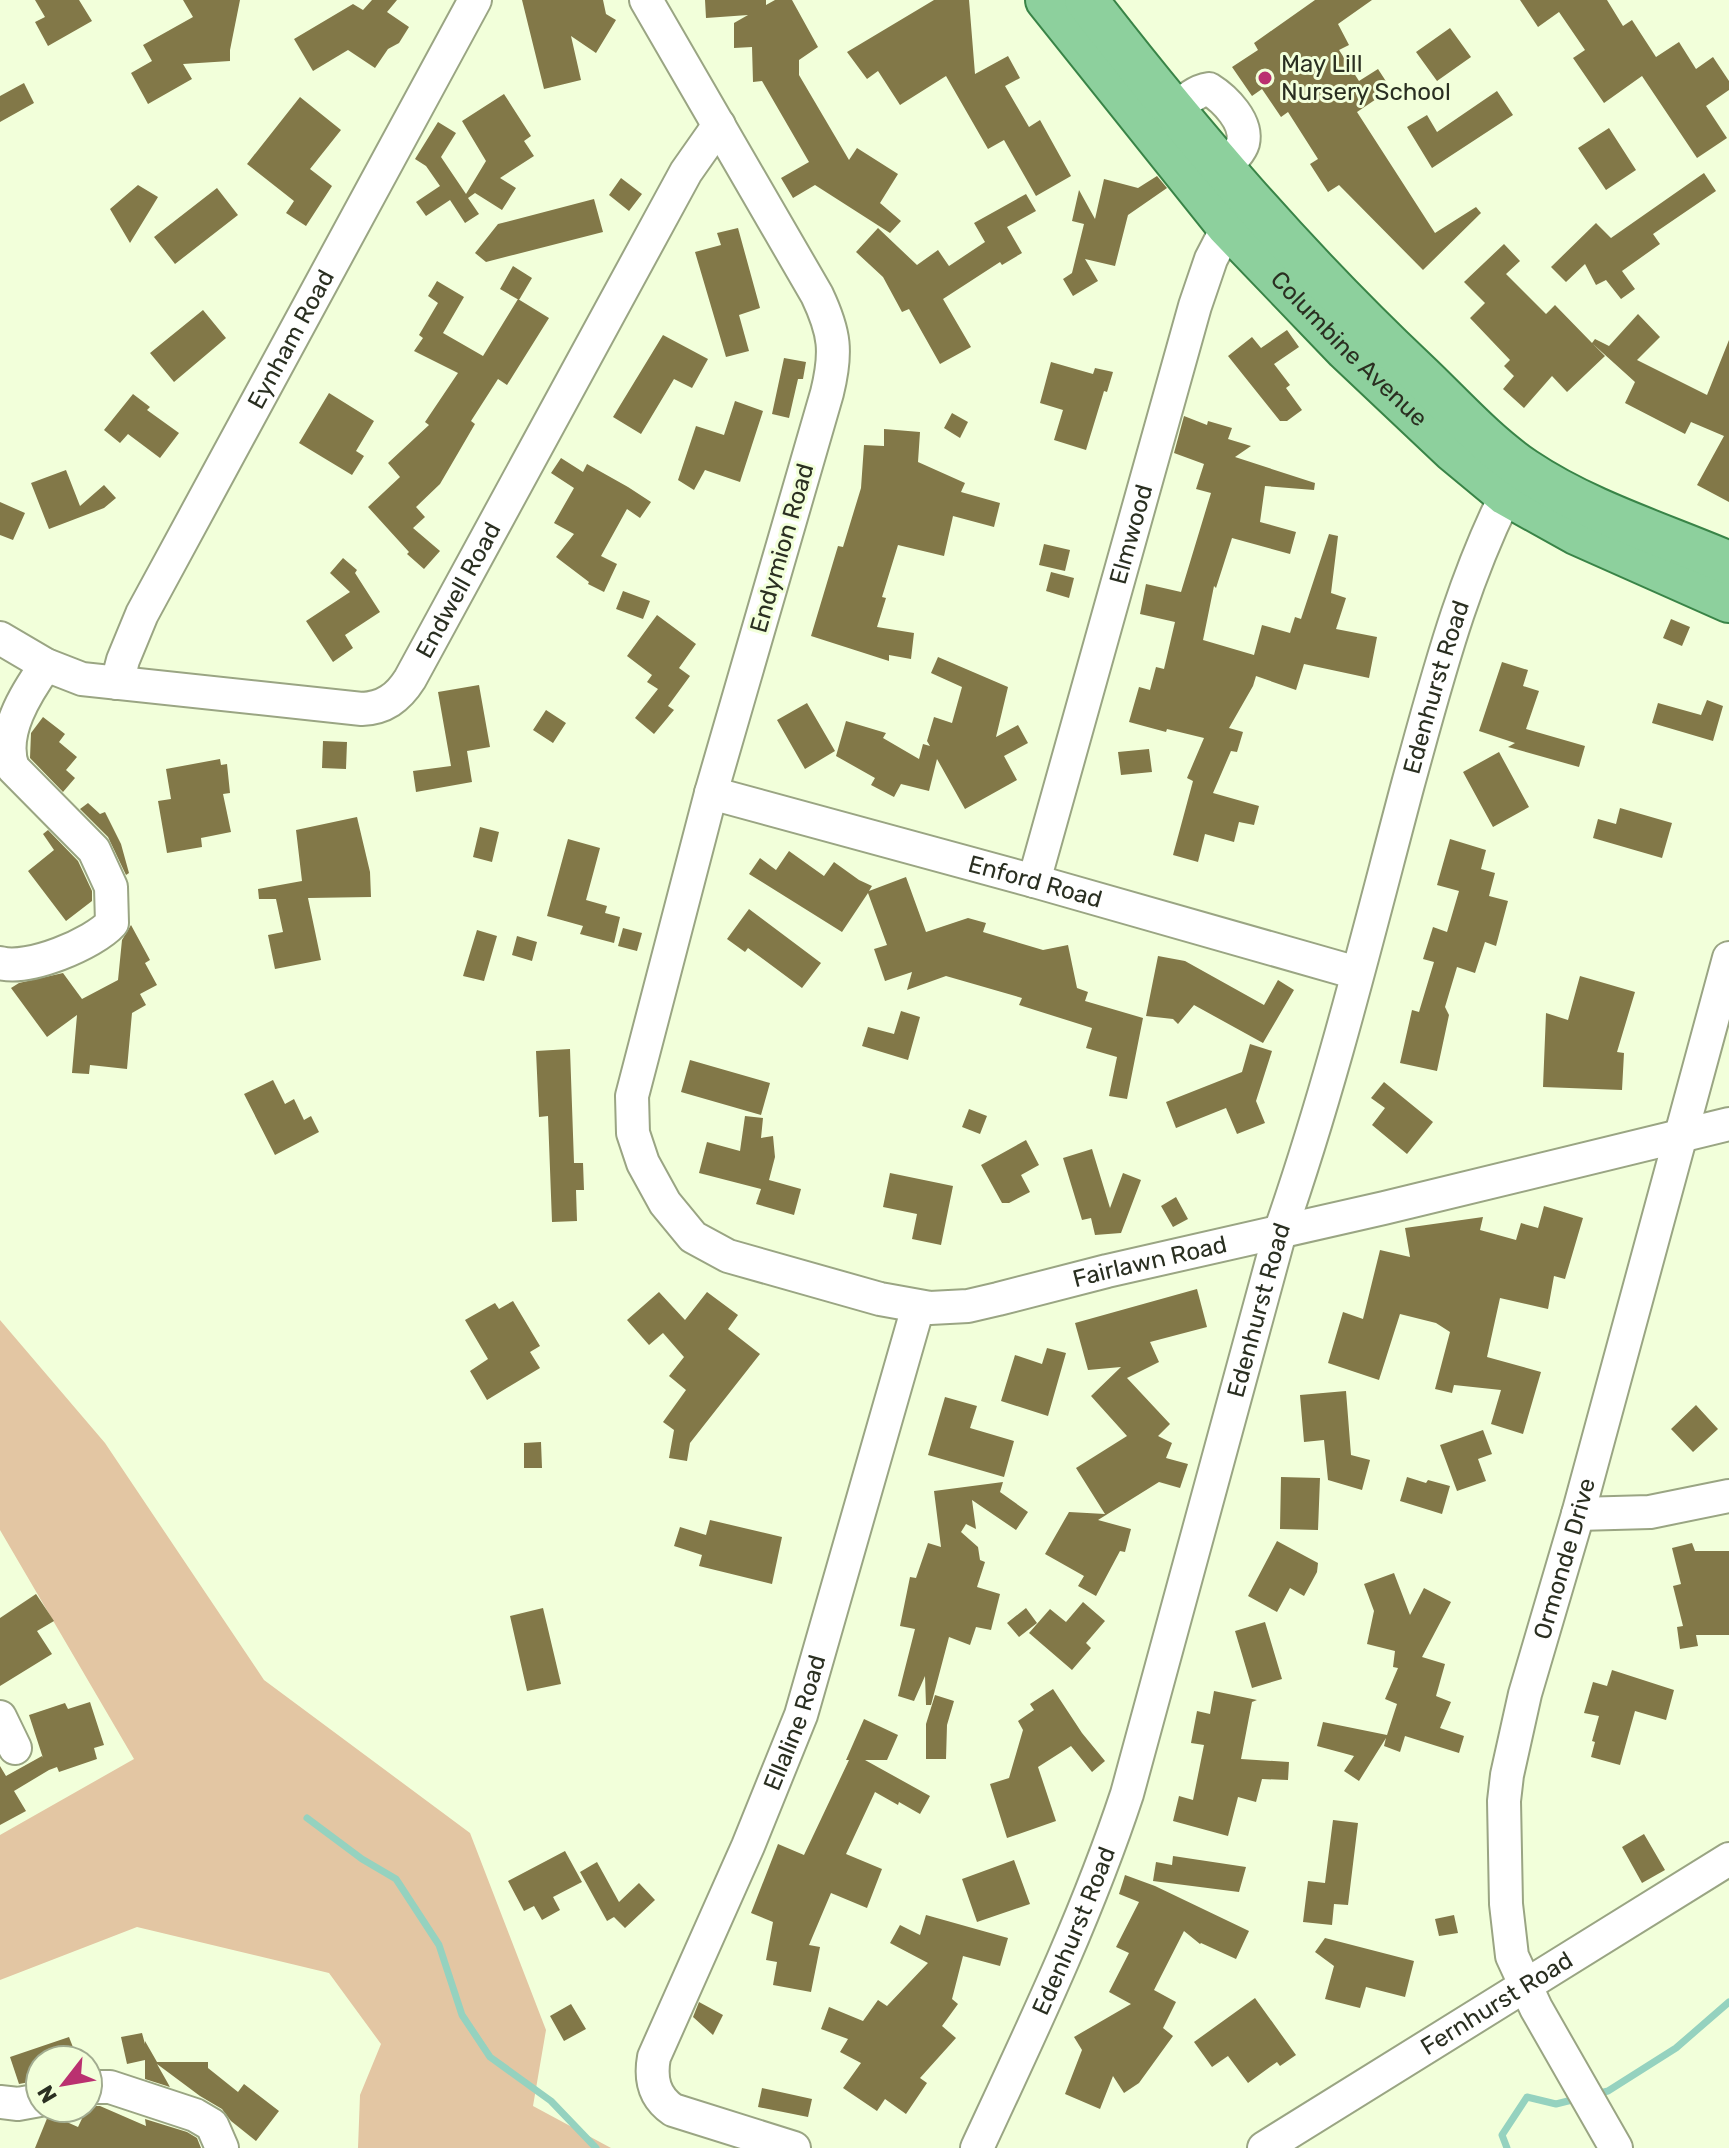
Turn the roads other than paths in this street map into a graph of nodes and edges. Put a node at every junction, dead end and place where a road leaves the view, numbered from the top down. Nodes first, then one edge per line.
1 (475, 0) edge
2 (646, 0) edge
3 (1047, 0) edge
4 (1086, 0) edge
5 (719, 125) junction
6 (1232, 197) junction
7 (1513, 481) junction
8 (1729, 563) edge
9 (1729, 601) edge
10 (0, 638) edge
11 (46, 665) junction
12 (117, 683) junction
13 (3, 725) edge
14 (711, 793) junction
15 (1034, 881) junction
16 (1729, 958) edge
17 (0, 963) edge
18 (1357, 973) junction
19 (1729, 1124) edge
20 (633, 1133) joint
21 (1679, 1137) junction
22 (1280, 1232) junction
23 (918, 1307) junction
24 (1729, 1496) edge
25 (1578, 1514) junction
26 (0, 1717) edge
27 (15, 1748) dead end
28 (1729, 1859) edge
29 (1525, 1987) junction
30 (104, 2087) edge
31 (0, 2102) edge
32 (24, 2103) edge
33 (1611, 2139) edge
34 (222, 2148) edge
35 (794, 2148) edge
36 (977, 2148) edge
37 (1264, 2148) edge

1 - 12 street, Eynham Road
2 - 5 street, Endymion Road
3 - 6 main road, Columbine Avenue
4 - 6 main road, Columbine Avenue
5 - 12 street, Endwell Road
5 - 14 street, Endymion Road
6 - 7 main road, Columbine Avenue
6 - 15 street, Elmwood
7 - 8 main road, Columbine Avenue
7 - 9 main road, Columbine Avenue
7 - 18 street, Edenhurst Road
10 - 11 street, Endwell Road
11 - 12 street, Endwell Road
11 - 13 street
13 - 17 street
14 - 15 street, Enford Road
14 - 20 street, Endymion Road
15 - 18 street, Enford Road
16 - 21 street, Ormonde Drive
18 - 22 street, Edenhurst Road
19 - 21 street, Fairlawn Road
20 - 23 street, Fairlawn Road
21 - 22 street, Fairlawn Road
21 - 25 street, Ormonde Drive
22 - 23 street, Fairlawn Road
22 - 36 street, Edenhurst Road
23 - 35 street, Ellaline Road
24 - 25 street
25 - 29 street, Ormonde Drive
26 - 27 street
28 - 29 street, Fernhurst Road
29 - 33 street, Ormonde Drive
29 - 37 street, Fernhurst Road
30 - 34 street
31 - 32 street

